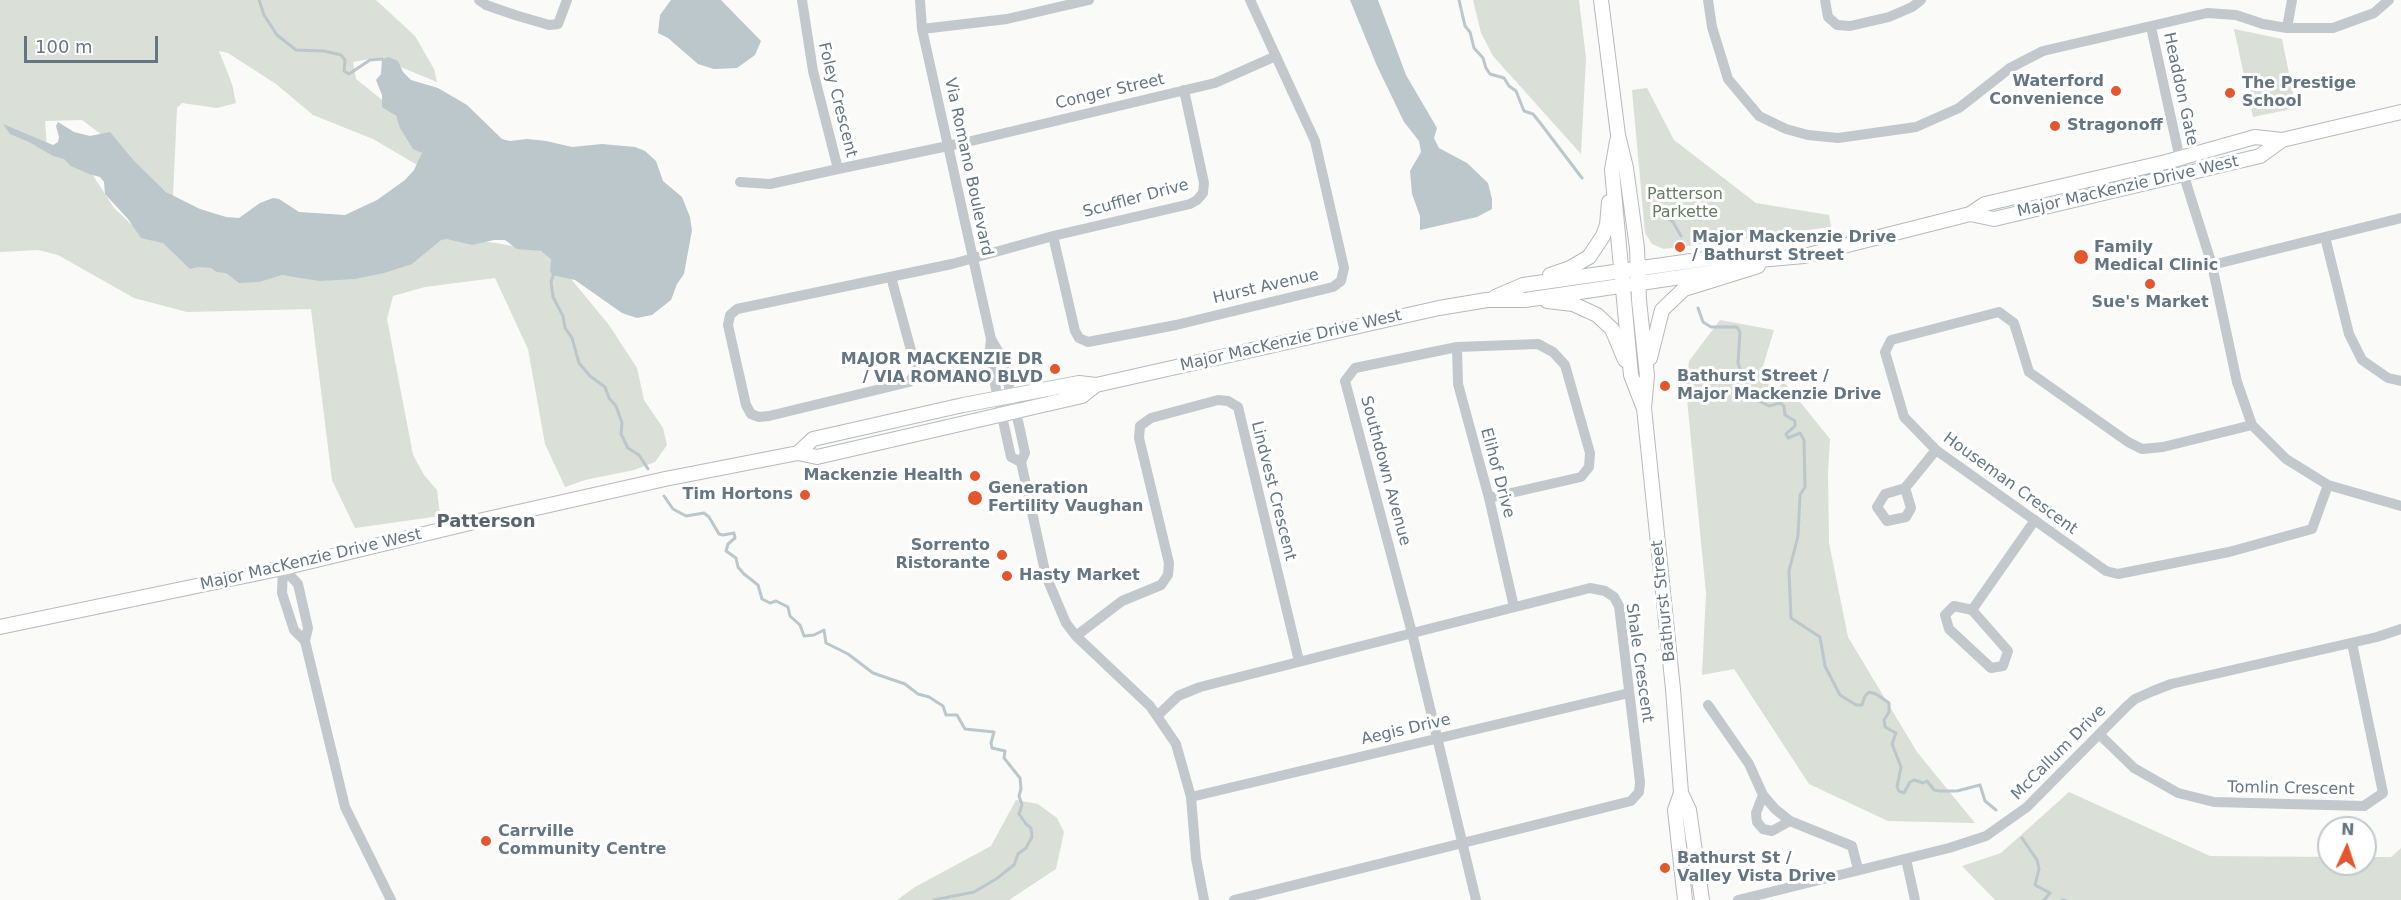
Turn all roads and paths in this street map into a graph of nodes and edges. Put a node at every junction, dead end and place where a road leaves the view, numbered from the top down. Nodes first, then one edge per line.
1 (479, 0) edge
2 (567, 0) edge
3 (802, 0) edge
4 (920, 0) edge
5 (1089, 0) edge
6 (1250, 0) edge
7 (1601, 0) edge
8 (1708, 0) edge
9 (1825, 0) edge
10 (1921, 0) edge
11 (2292, 0) edge
12 (2389, 0) edge
13 (2151, 27) junction
14 (2287, 28) junction
15 (922, 29) junction
16 (1276, 56) junction
17 (1184, 90) junction
18 (2401, 112) edge
19 (1618, 135) junction
20 (2282, 140) junction
21 (947, 146) junction
22 (2180, 158) junction
23 (838, 169) junction
24 (1612, 170) junction
25 (2183, 173) junction
26 (740, 182) dead end
27 (1970, 214) junction
28 (2401, 218) edge
29 (1053, 236) junction
30 (2325, 237) junction
31 (1780, 258) junction
32 (973, 259) junction
33 (2212, 265) junction
34 (1638, 276) junction
35 (891, 277) junction
36 (1622, 278) junction
37 (1523, 285) junction
38 (1533, 298) junction
39 (1487, 300) junction
40 (1456, 347) junction
41 (1631, 375) junction
42 (1647, 376) junction
43 (2401, 381) edge
44 (1096, 385) junction
45 (1005, 397) junction
46 (1644, 408) junction
47 (1008, 413) junction
48 (2252, 425) junction
49 (1936, 450) junction
50 (798, 453) junction
51 (2328, 485) junction
52 (1905, 489) dead end
53 (1489, 498) junction
54 (2401, 506) edge
55 (2035, 520) junction
56 (283, 568) junction
57 (1514, 607) junction
58 (1972, 610) junction
59 (0, 627) edge
60 (2401, 629) edge
61 (1412, 633) junction
62 (1076, 636) junction
63 (305, 641) junction
64 (2352, 643) junction
65 (1299, 661) junction
66 (1629, 693) junction
67 (1708, 705) dead end
68 (1158, 715) junction
69 (2099, 734) junction
70 (1438, 738) junction
71 (1680, 793) junction
72 (1763, 795) junction
73 (1191, 797) junction
74 (1790, 821) junction
75 (1463, 842) junction
76 (1906, 859) junction
77 (1858, 869) junction
78 (390, 900) edge
79 (1204, 900) edge
80 (1234, 900) edge
81 (1476, 900) edge
82 (1685, 900) edge
83 (1702, 900) edge
84 (1738, 900) edge
85 (1915, 900) edge

1 - 2 street
3 - 23 street, Foley Crescent
4 - 15 street, Via Romano Boulevard
5 - 15 street
6 - 16 street, Hurst Avenue
7 - 19 main road, Bathurst Street
8 - 13 street
9 - 10 street
11 - 14 street
12 - 14 street
13 - 14 street
13 - 22 street, Headdon Gate
15 - 21 street, Via Romano Boulevard
16 - 17 street, Conger Street
16 - 29 street, Hurst Avenue
17 - 21 street, Conger Street
17 - 29 street, Scuffler Drive
18 - 20 main road, Major MacKenzie Drive West
19 - 24 main road, Bathurst Street
19 - 34 main road, Bathurst Street
20 - 22 main road, Major MacKenzie Drive West
20 - 25 main road, Major MacKenzie Drive West
21 - 23 street, Foley Crescent
21 - 32 street, Via Romano Boulevard
22 - 25 street, Headdon Gate
22 - 27 main road, Major MacKenzie Drive West
23 - 26 street
24 - 36 main road, Bathurst Street
24 - 37 main road
25 - 27 main road, Major MacKenzie Drive West
25 - 33 street, Headdon Gate
27 - 31 main road, Major MacKenzie Drive West
28 - 30 street
29 - 32 street, Scuffler Drive
30 - 33 street
30 - 43 street
31 - 34 main road, Major MacKenzie Drive West
31 - 42 main road
32 - 35 street, Scuffler Drive
32 - 45 street, Via Romano Boulevard
33 - 48 street, Headdon Gate
34 - 36 main road, Major MacKenzie Drive West
34 - 42 main road, Bathurst Street
35 - 35 street, Scuffler Drive
36 - 37 main road, Major MacKenzie Drive West
36 - 38 main road, Major MacKenzie Drive West
36 - 41 main road, Bathurst Street
37 - 39 main road, Major MacKenzie Drive West
38 - 39 main road, Major MacKenzie Drive West
38 - 41 main road
39 - 44 main road, Major MacKenzie Drive West
40 - 53 street, Elihof Drive
40 - 53 street, Southdown Avenue
40 - 61 street, Southdown Avenue
41 - 46 main road, Bathurst Street
42 - 46 main road, Bathurst Street
44 - 45 main road, Major MacKenzie Drive West
44 - 47 main road, Major MacKenzie Drive West
45 - 47 street, Via Romano Boulevard
45 - 50 main road, Major MacKenzie Drive West
46 - 71 main road, Bathurst Street
47 - 50 main road, Major MacKenzie Drive West
47 - 62 street, Via Romano Boulevard
48 - 49 street, Houseman Crescent
48 - 51 street
49 - 52 street
49 - 55 street, Houseman Crescent
50 - 56 main road, Major MacKenzie Drive West
51 - 54 street
51 - 55 street, Houseman Crescent
53 - 57 street, Elihof Drive
55 - 58 street
56 - 59 main road, Major MacKenzie Drive West
56 - 63 street
56 - 63 street
57 - 61 street, Shale Crescent
57 - 66 street, Shale Crescent
58 - 58 street
60 - 64 street, McCallum Drive
61 - 65 street, Shale Crescent
61 - 70 street, Southdown Avenue
62 - 65 street, Lindvest Crescent
62 - 68 street
63 - 78 street
64 - 69 street, McCallum Drive
64 - 69 street, Tomlin Crescent
65 - 68 street, Shale Crescent
66 - 70 street, Aegis Drive
66 - 75 street, Shale Crescent
67 - 72 street
68 - 73 street
69 - 76 street, McCallum Drive
70 - 73 street, Aegis Drive
70 - 75 street, Southdown Avenue
71 - 82 main road, Bathurst Street
71 - 83 main road, Bathurst Street
72 - 74 street
72 - 74 street
73 - 79 street
74 - 77 street
75 - 80 street, Shale Crescent
75 - 81 street, Southdown Avenue
76 - 77 street, McCallum Drive
76 - 85 street
77 - 84 street, McCallum Drive

